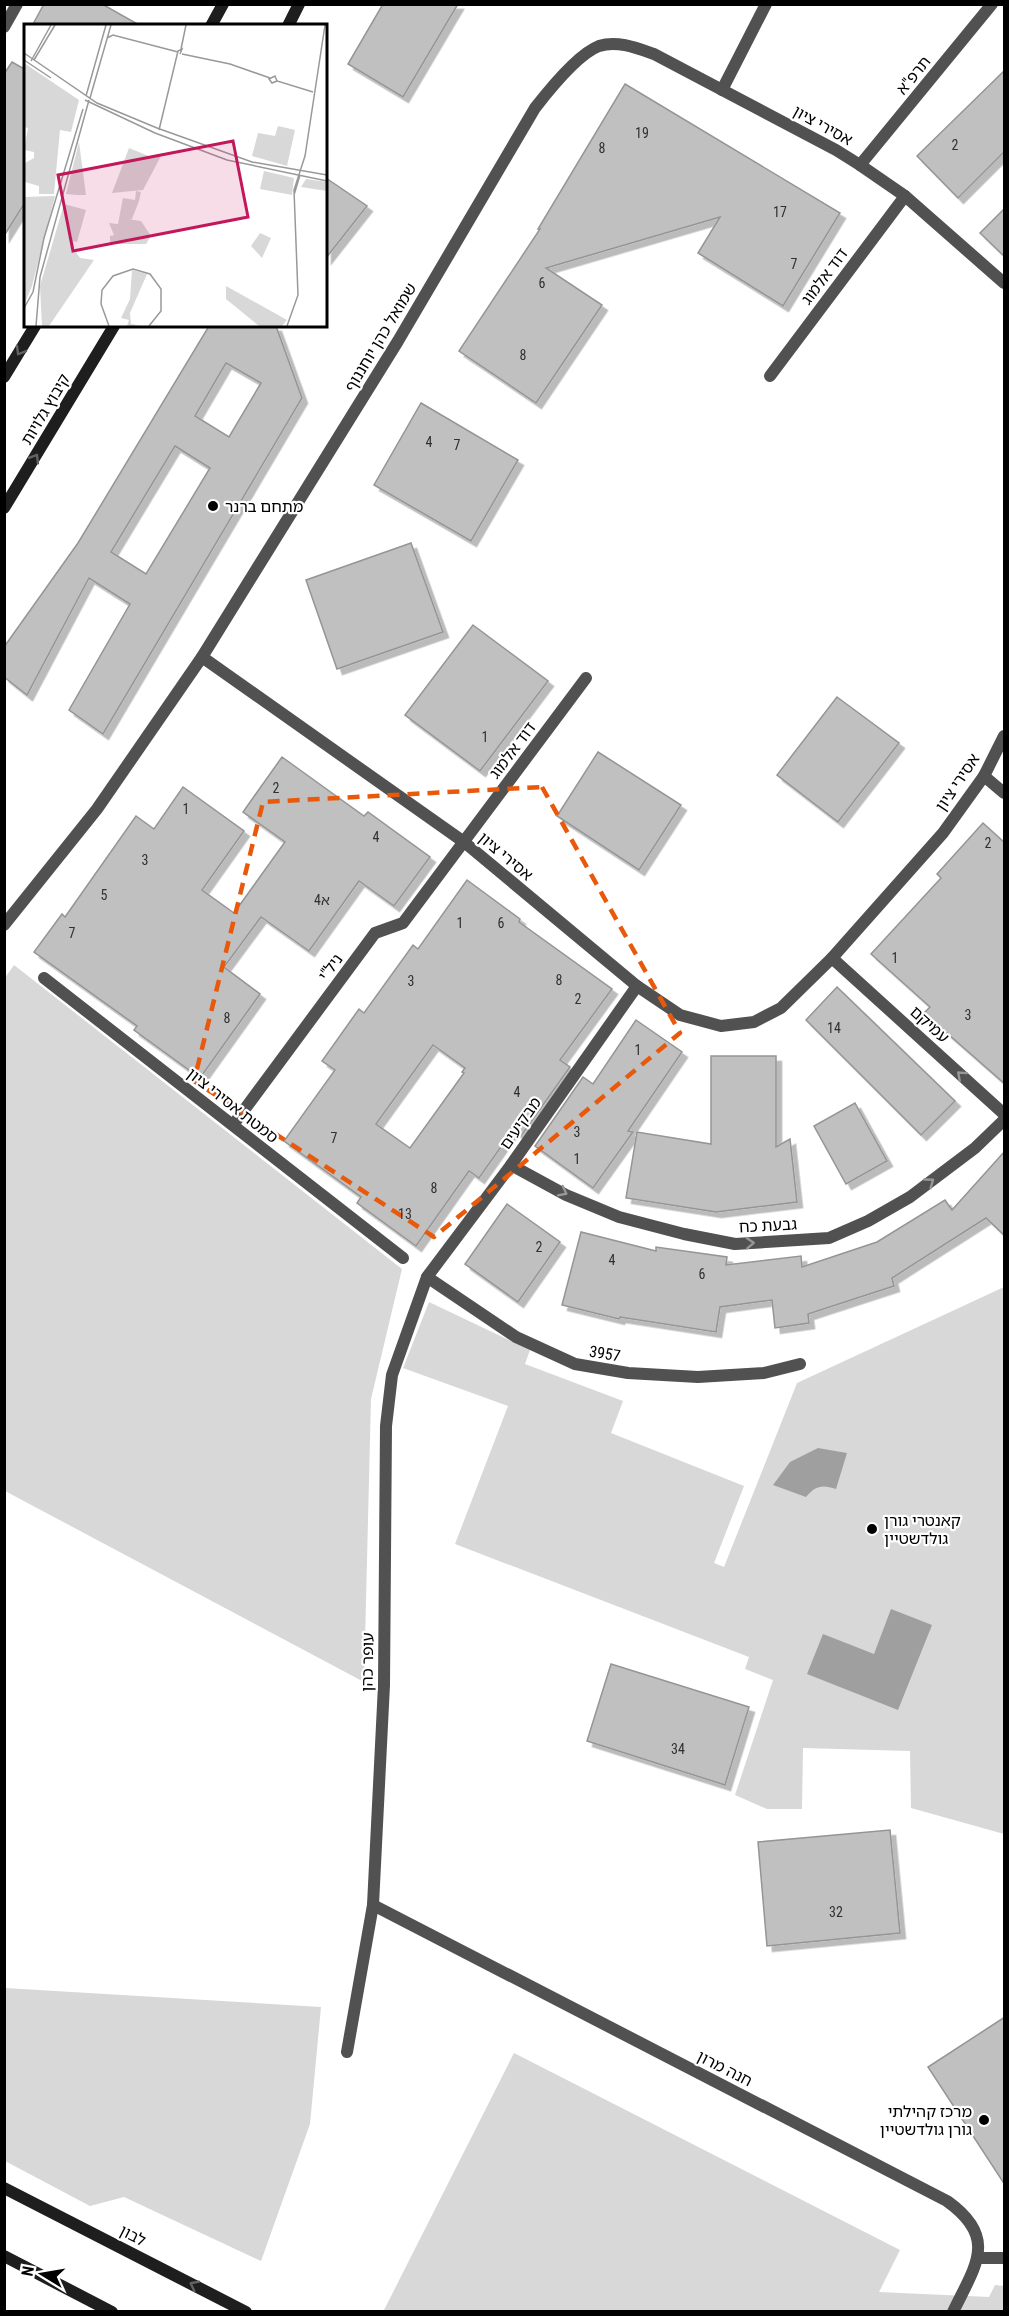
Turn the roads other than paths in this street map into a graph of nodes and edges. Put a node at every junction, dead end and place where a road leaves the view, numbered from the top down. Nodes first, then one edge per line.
1 (17, 4) edge
2 (223, 4) edge
3 (299, 4) edge
4 (766, 4) edge
5 (992, 4) edge
6 (212, 24) edge
7 (289, 24) edge
8 (4, 27) edge
9 (598, 46) joint
10 (722, 90) junction
11 (860, 165) junction
12 (904, 196) junction
13 (1005, 283) edge
14 (33, 327) edge
15 (113, 327) edge
16 (770, 376) dead end
17 (4, 377) edge
18 (4, 508) edge
19 (202, 657) junction
20 (586, 678) dead end
21 (1005, 736) edge
22 (1005, 743) edge
23 (994, 756) junction
24 (984, 776) junction
25 (1005, 793) edge
26 (464, 842) junction
27 (4, 925) edge
28 (832, 958) junction
29 (44, 978) dead end
30 (637, 986) junction
31 (1005, 1114) edge
32 (1005, 1120) edge
33 (233, 1125) junction
34 (511, 1165) junction
35 (403, 1258) dead end
36 (427, 1277) junction
37 (800, 1364) dead end
38 (373, 1905) junction
39 (347, 2052) dead end
40 (4, 2188) edge
41 (4, 2256) edge
42 (979, 2258) junction
43 (1005, 2258) edge
44 (112, 2312) edge
45 (246, 2312) edge
46 (953, 2312) edge

1 - 8 street
2 - 6 main road
3 - 7 main road
4 - 10 street
5 - 11 street, תרפ"א
9 - 10 street, אסירי ציון
9 - 19 street, שמואל כהן יוחננוף
10 - 11 street, אסירי ציון
11 - 12 street, אסירי ציון
12 - 13 street, אסירי ציון
12 - 16 street, דוד אלמוג
14 -> 17 main road
18 -> 15 main road, קיבוץ גלויות
19 - 26 street, אסירי ציון
19 - 27 street
20 - 26 street, דוד אלמוג
21 - 23 street, אסירי ציון
22 - 23 street
23 - 24 street, אסירי ציון
24 - 25 street
24 - 28 street, אסירי ציון
26 - 30 street, אסירי ציון
26 - 33 street, ניל"י
28 - 30 street, אסירי ציון
31 -> 28 street, עמיקם
29 - 33 street, סמטת אסירי ציון
30 - 34 street, מבקיעים
34 -> 32 street, גבעת כח
33 - 35 street, סמטת אסירי ציון
34 - 36 street, מבקיעים
36 - 37 street, 3957
36 - 38 street, עופר כהן
38 - 39 street, עופר כהן
38 - 42 street, חנה מרון
45 -> 40 main road, לבון
41 - 44 main road
42 - 43 street
42 - 46 street

